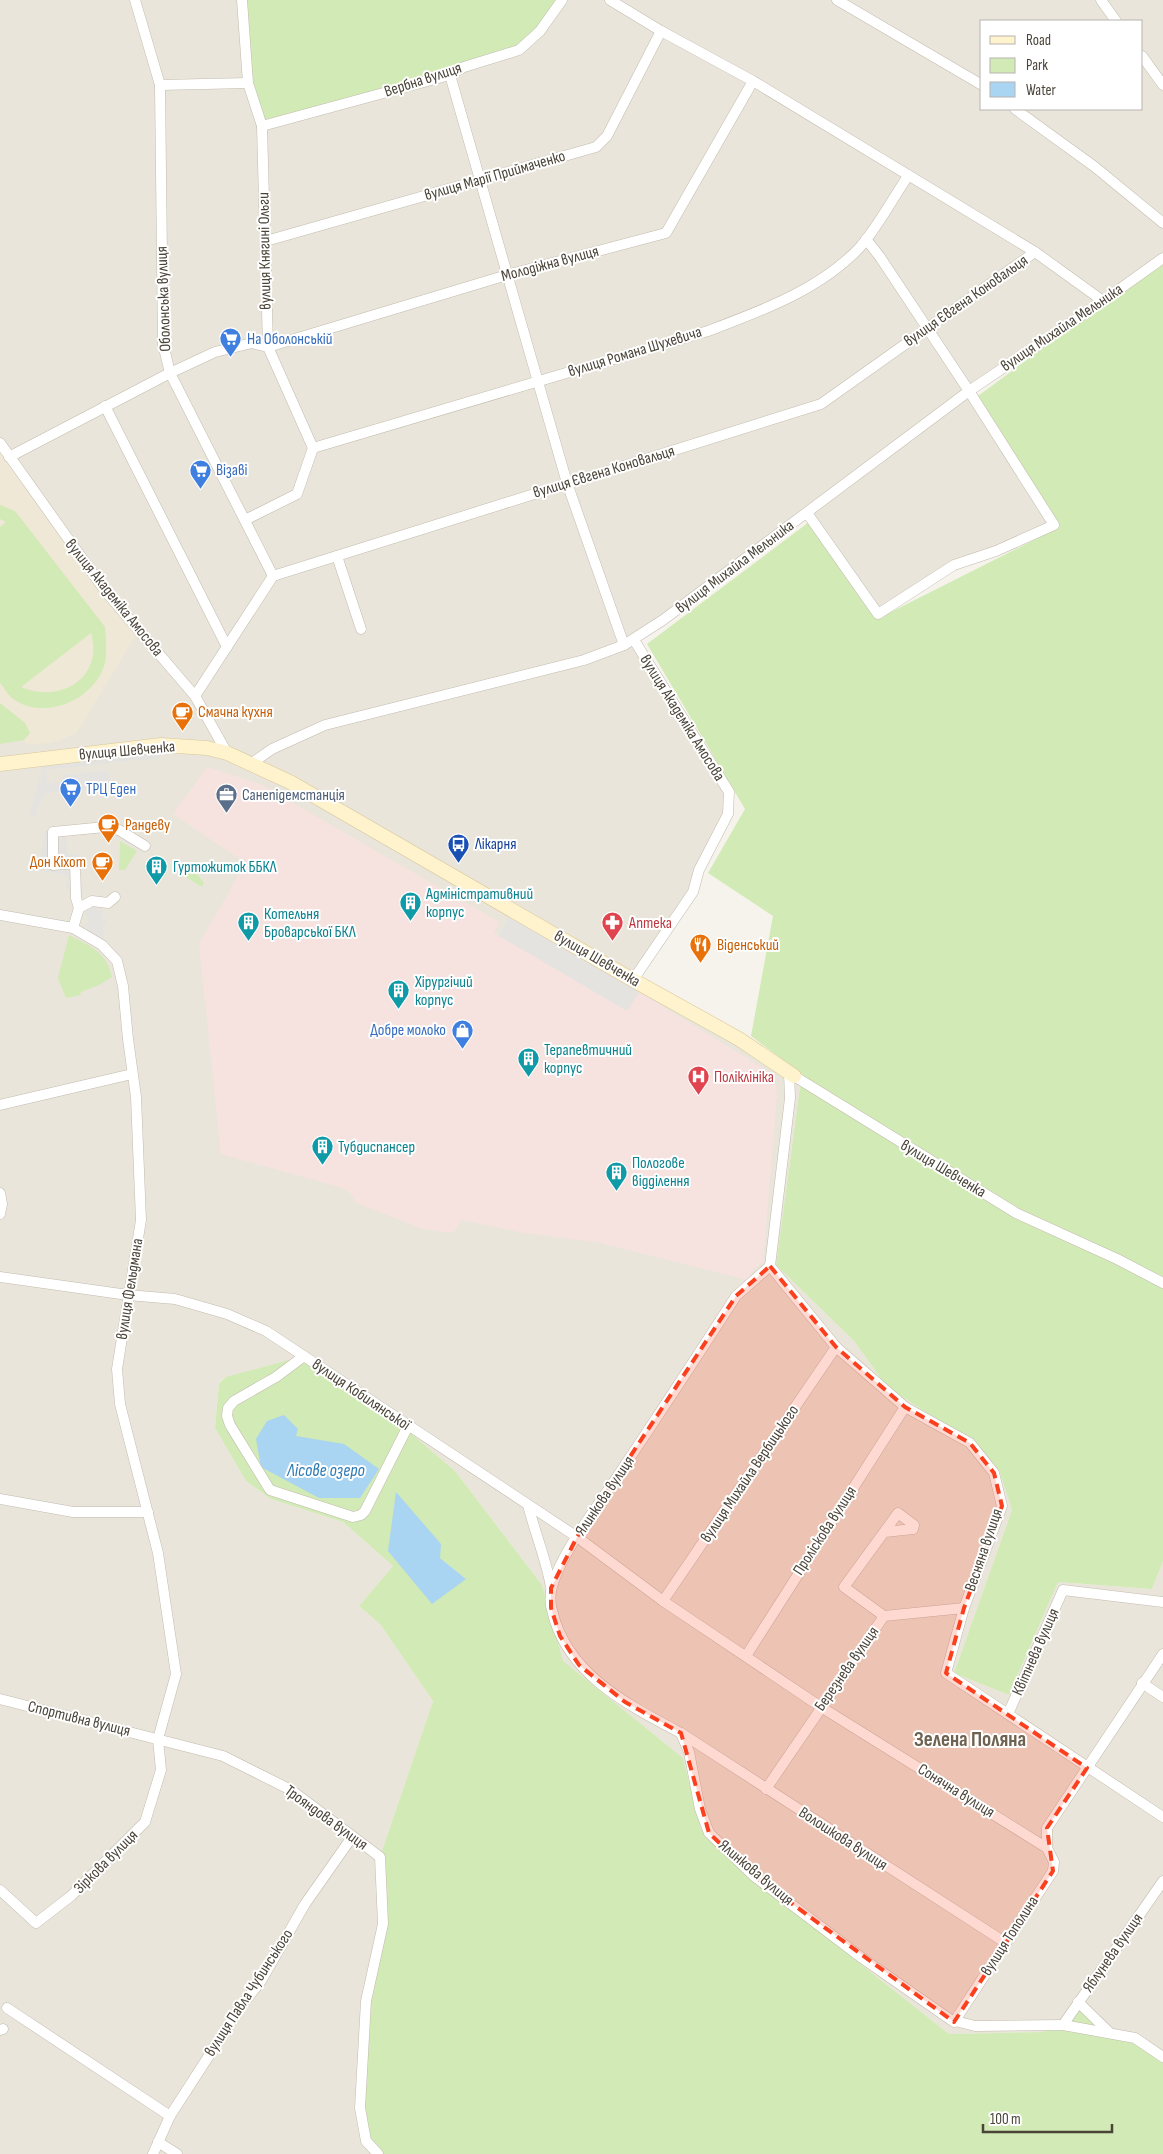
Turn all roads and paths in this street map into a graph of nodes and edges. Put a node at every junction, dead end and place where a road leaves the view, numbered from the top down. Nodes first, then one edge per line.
1 (135, 0) edge
2 (242, 0) edge
3 (562, 0) edge
4 (610, 0) edge
5 (837, 0) edge
6 (1101, 0) edge
7 (1115, 20) edge
8 (662, 31) junction
9 (1143, 57) edge
10 (450, 74) junction
11 (753, 81) junction
12 (248, 83) junction
13 (980, 84) edge
14 (160, 85) junction
15 (1163, 85) edge
16 (1016, 110) edge
17 (262, 126) junction
18 (908, 176) junction
19 (481, 180) junction
20 (1163, 223) edge
21 (866, 239) junction
22 (266, 242) junction
23 (1035, 252) junction
24 (1163, 258) edge
25 (507, 275) junction
26 (1103, 301) junction
27 (927, 328) junction
28 (268, 348) junction
29 (170, 372) junction
30 (539, 381) junction
31 (969, 391) junction
32 (105, 406) junction
33 (0, 443) edge
34 (313, 448) junction
35 (9, 457) junction
36 (567, 483) junction
37 (807, 513) junction
38 (245, 520) junction
39 (337, 556) junction
40 (273, 576) junction
41 (361, 629) dead end
42 (629, 642) junction
43 (227, 647) junction
44 (195, 696) junction
45 (227, 753) junction
46 (252, 763) junction
47 (0, 764) edge
48 (145, 846) dead end
49 (115, 897) dead end
50 (79, 908) junction
51 (0, 916) edge
52 (73, 928) junction
53 (634, 980) junction
54 (132, 1074) junction
55 (791, 1075) junction
56 (0, 1105) edge
57 (0, 1192) edge
58 (0, 1214) edge
59 (770, 1266) junction
60 (0, 1277) edge
61 (1163, 1283) edge
62 (128, 1295) junction
63 (836, 1347) junction
64 (304, 1356) junction
65 (905, 1407) junction
66 (408, 1426) junction
67 (0, 1499) edge
68 (528, 1504) junction
69 (148, 1512) junction
70 (885, 1532) dead end
71 (577, 1537) junction
72 (551, 1588) junction
73 (663, 1600) junction
74 (1163, 1602) edge
75 (964, 1608) junction
76 (884, 1616) junction
77 (1163, 1654) edge
78 (746, 1656) junction
79 (1142, 1683) junction
80 (1163, 1697) edge
81 (0, 1699) edge
82 (821, 1707) junction
83 (1008, 1714) junction
84 (681, 1733) junction
85 (158, 1739) junction
86 (1087, 1768) junction
87 (766, 1789) junction
88 (1163, 1817) edge
89 (352, 1837) junction
90 (1047, 1848) junction
91 (1163, 1881) edge
92 (0, 1890) edge
93 (1006, 1943) junction
94 (1078, 2002) junction
95 (7, 2008) dead end
96 (954, 2022) junction
97 (1063, 2025) junction
98 (1110, 2033) junction
99 (1161, 2051) edge
100 (170, 2116) junction
101 (158, 2142) junction
102 (153, 2154) edge
103 (178, 2154) edge
104 (378, 2154) edge

1 - 14 street, Оболонська вулиця
2 - 12 street, вулиця Княгині Ольги
3 - 10 street, Вербна вулиця
4 - 8 street, вулиця Євгена Коновальця
5 - 13 street
6 - 7 street
8 - 11 street, вулиця Євгена Коновальця
8 - 19 street, вулиця Марії Приймаченко
9 - 15 street
10 - 17 street, Вербна вулиця
10 - 19 street, вулиця Академіка Амосова
11 - 18 street, вулиця Євгена Коновальця
11 - 25 street, Молодіжна вулиця
12 - 14 street
12 - 17 street, вулиця Княгині Ольги
14 - 29 street, Оболонська вулиця
16 - 20 street
17 - 22 street, вулиця Княгині Ольги
18 - 21 street, вулиця Романа Шухевича
18 - 23 street, вулиця Євгена Коновальця
19 - 22 street, вулиця Марії Приймаченко
19 - 25 street, вулиця Академіка Амосова
21 - 27 street
21 - 30 street, вулиця Романа Шухевича
22 - 28 street, вулиця Княгині Ольги
23 - 26 street, вулиця Євгена Коновальця
23 - 27 street, вулиця Євгена Коновальця
24 - 26 street, вулиця Михайла Мельника
25 - 28 street, Молодіжна вулиця
25 - 30 street, вулиця Академіка Амосова
26 - 31 street, вулиця Михайла Мельника
27 - 31 street
27 - 36 street, вулиця Євгена Коновальця
28 - 29 street
28 - 34 street, вулиця Княгині Ольги
29 - 32 street
29 - 38 street, Оболонська вулиця
30 - 34 street, вулиця Романа Шухевича
30 - 36 street, вулиця Академіка Амосова
31 - 37 street, вулиця Михайла Мельника
31 - 37 street
32 - 35 street
32 - 43 street
33 - 35 street, вулиця Академіка Амосова
34 - 38 street
35 - 44 street, вулиця Академіка Амосова
36 - 39 street, вулиця Євгена Коновальця
36 - 42 street, вулиця Академіка Амосова
37 - 42 street, вулиця Михайла Мельника
38 - 40 street, Оболонська вулиця
39 - 40 street, вулиця Євгена Коновальця
39 - 41 street
40 - 43 street
42 - 46 street, вулиця Михайла Мельника
42 - 53 street, вулиця Академіка Амосова
43 - 44 street
44 - 45 street, вулиця Академіка Амосова
45 - 46 street, вулиця Шевченка
45 - 47 street, вулиця Шевченка
46 - 53 street, вулиця Шевченка
48 - 50 street
49 - 50 street
50 - 52 street
51 - 52 street, вулиця Фельдмана
52 - 54 street, вулиця Фельдмана
53 - 55 street, вулиця Шевченка
54 - 56 street
54 - 62 street, вулиця Фельдмана
55 - 59 street
55 - 61 street, вулиця Шевченка
57 - 58 street
59 - 63 street, Весняна вулиця
59 - 71 street, Ялинкова вулиця
60 - 62 street, вулиця Кобилянської
62 - 64 street, вулиця Кобилянської
62 - 69 street, вулиця Фельдмана
63 - 65 street, Весняна вулиця
63 - 73 street, вулиця Михайла Вербицького
64 - 66 street, вулиця Кобилянської
64 - 66 street
65 - 75 street, Весняна вулиця
65 - 78 street, Проліскова вулиця
66 - 68 street, вулиця Кобилянської
67 - 69 street
68 - 71 street, вулиця Кобилянської
68 - 72 street
69 - 85 street, вулиця Фельдмана
70 - 76 street
71 - 72 street, Ялинкова вулиця
71 - 73 street, Сонячна вулиця
72 - 84 street
73 - 78 street, Сонячна вулиця
74 - 83 street, Квітнева вулиця
75 - 76 street, Березнева вулиця
75 - 83 street, Весняна вулиця
76 - 82 street, Березнева вулиця
77 - 79 street
78 - 82 street, Сонячна вулиця
79 - 80 street
79 - 86 street
81 - 85 street, Спортивна вулиця
82 - 87 street, Березнева вулиця
82 - 90 street, Сонячна вулиця
83 - 86 street, Весняна вулиця
84 - 87 street, Волошкова вулиця
84 - 96 street, Ялинкова вулиця
85 - 89 street, Трояндова вулиця
85 - 92 street, Зіркова вулиця
86 - 88 street, Весняна вулиця
86 - 90 street
87 - 93 street, Волошкова вулиця
89 - 100 street, вулиця Павла Чубинського
89 - 104 street, Трояндова вулиця
90 - 93 street, вулиця Тополина
91 - 94 street, Яблунева вулиця
93 - 96 street, вулиця Тополина
94 - 97 street, Яблунева вулиця
94 - 98 street
95 - 100 street
96 - 97 street, Ялинкова вулиця
97 - 98 street, Ялинкова вулиця
98 - 99 street, Ялинкова вулиця
100 - 101 street, вулиця Павла Чубинського
101 - 102 street, вулиця Павла Чубинського
101 - 103 street

